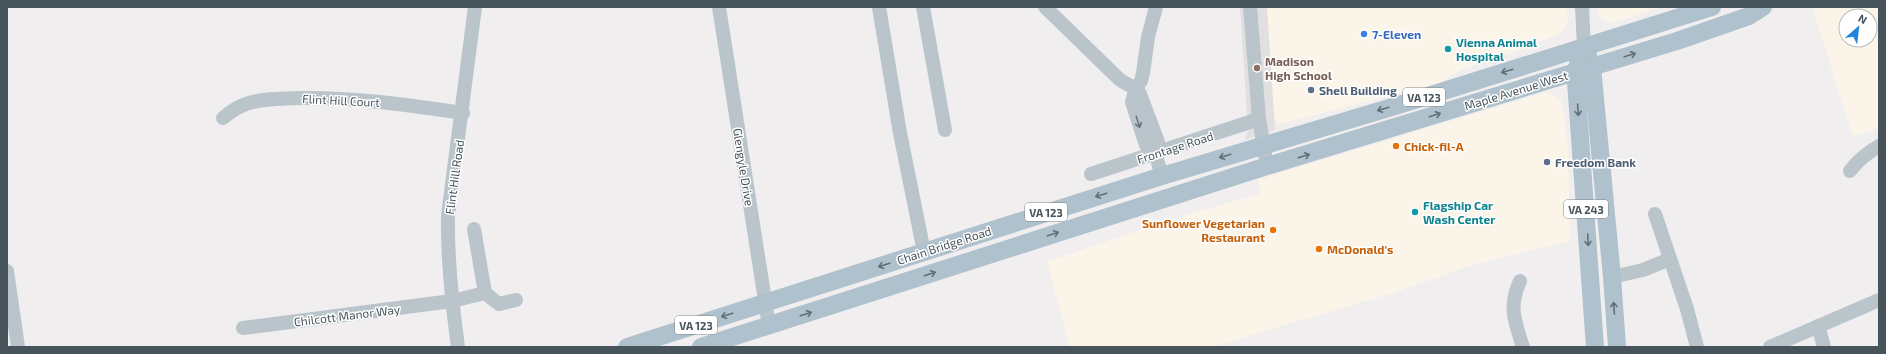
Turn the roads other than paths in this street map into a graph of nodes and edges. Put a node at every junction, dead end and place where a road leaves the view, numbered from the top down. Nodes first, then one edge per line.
1 (475, 7) edge
2 (719, 7) edge
3 (879, 7) edge
4 (923, 7) edge
5 (1045, 7) edge
6 (1156, 7) edge
7 (1250, 7) edge
8 (1582, 7) edge
9 (1712, 7) edge
10 (1764, 7) edge
11 (1584, 47) junction
12 (1584, 69) junction
13 (1136, 88) junction
14 (462, 114) junction
15 (223, 118) dead end
16 (1259, 119) junction
17 (945, 130) dead end
18 (1262, 144) junction
19 (1879, 146) edge
20 (1155, 153) junction
21 (1267, 166) junction
22 (1850, 172) dead end
23 (1091, 174) dead end
24 (1162, 176) junction
25 (1655, 214) dead end
26 (474, 229) dead end
27 (924, 252) junction
28 (1670, 259) junction
29 (7, 271) edge
30 (1612, 277) junction
31 (1520, 281) dead end
32 (485, 293) junction
33 (516, 300) dead end
34 (1879, 300) edge
35 (452, 301) junction
36 (765, 303) junction
37 (769, 326) junction
38 (1818, 326) junction
39 (243, 328) dead end
40 (18, 347) edge
41 (458, 347) edge
42 (627, 347) edge
43 (701, 347) edge
44 (1522, 347) edge
45 (1594, 347) edge
46 (1617, 347) edge
47 (1698, 347) edge
48 (1770, 347) edge
49 (1824, 347) edge

1 - 14 street, Flint Hill Road
2 - 36 street, Glengyle Drive
3 - 27 street
4 - 17 street
5 - 13 street
6 - 13 street
7 - 16 street
8 - 11 street
9 - 11 main road, Maple Avenue West / VA 123
12 -> 10 main road, Maple Avenue West / VA 123
11 - 12 main road, VA 243
11 -> 18 main road, Maple Avenue West / VA 123
21 -> 12 main road, Maple Avenue West / VA 123
12 - 30 main road, VA 243
12 -> 45 main road, VA 243
13 - 20 street
14 - 15 street, Flint Hill Court
14 - 35 street, Flint Hill Road
16 - 18 street
16 - 20 street, Frontage Road
18 - 21 street
18 -> 24 main road, Chain Bridge Road / VA 123
19 - 22 street
20 - 23 street, Frontage Road
20 - 24 street
37 -> 21 main road, Chain Bridge Road / VA 123
24 -> 27 main road, Chain Bridge Road / VA 123
25 - 28 street
26 - 32 street
27 -> 36 main road, Chain Bridge Road / VA 123
28 - 30 street
28 - 47 street
29 - 40 street
46 -> 30 main road, VA 243
31 - 44 street
32 - 33 street
32 - 35 street, Chilcott Manor Way
34 - 38 street
35 - 39 street, Chilcott Manor Way
35 - 41 street, Flint Hill Road
36 - 37 street, Glengyle Drive
36 -> 42 main road, Chain Bridge Road / VA 123
37 - 43 main road, Chain Bridge Road / VA 123
38 - 48 street
38 - 49 street

